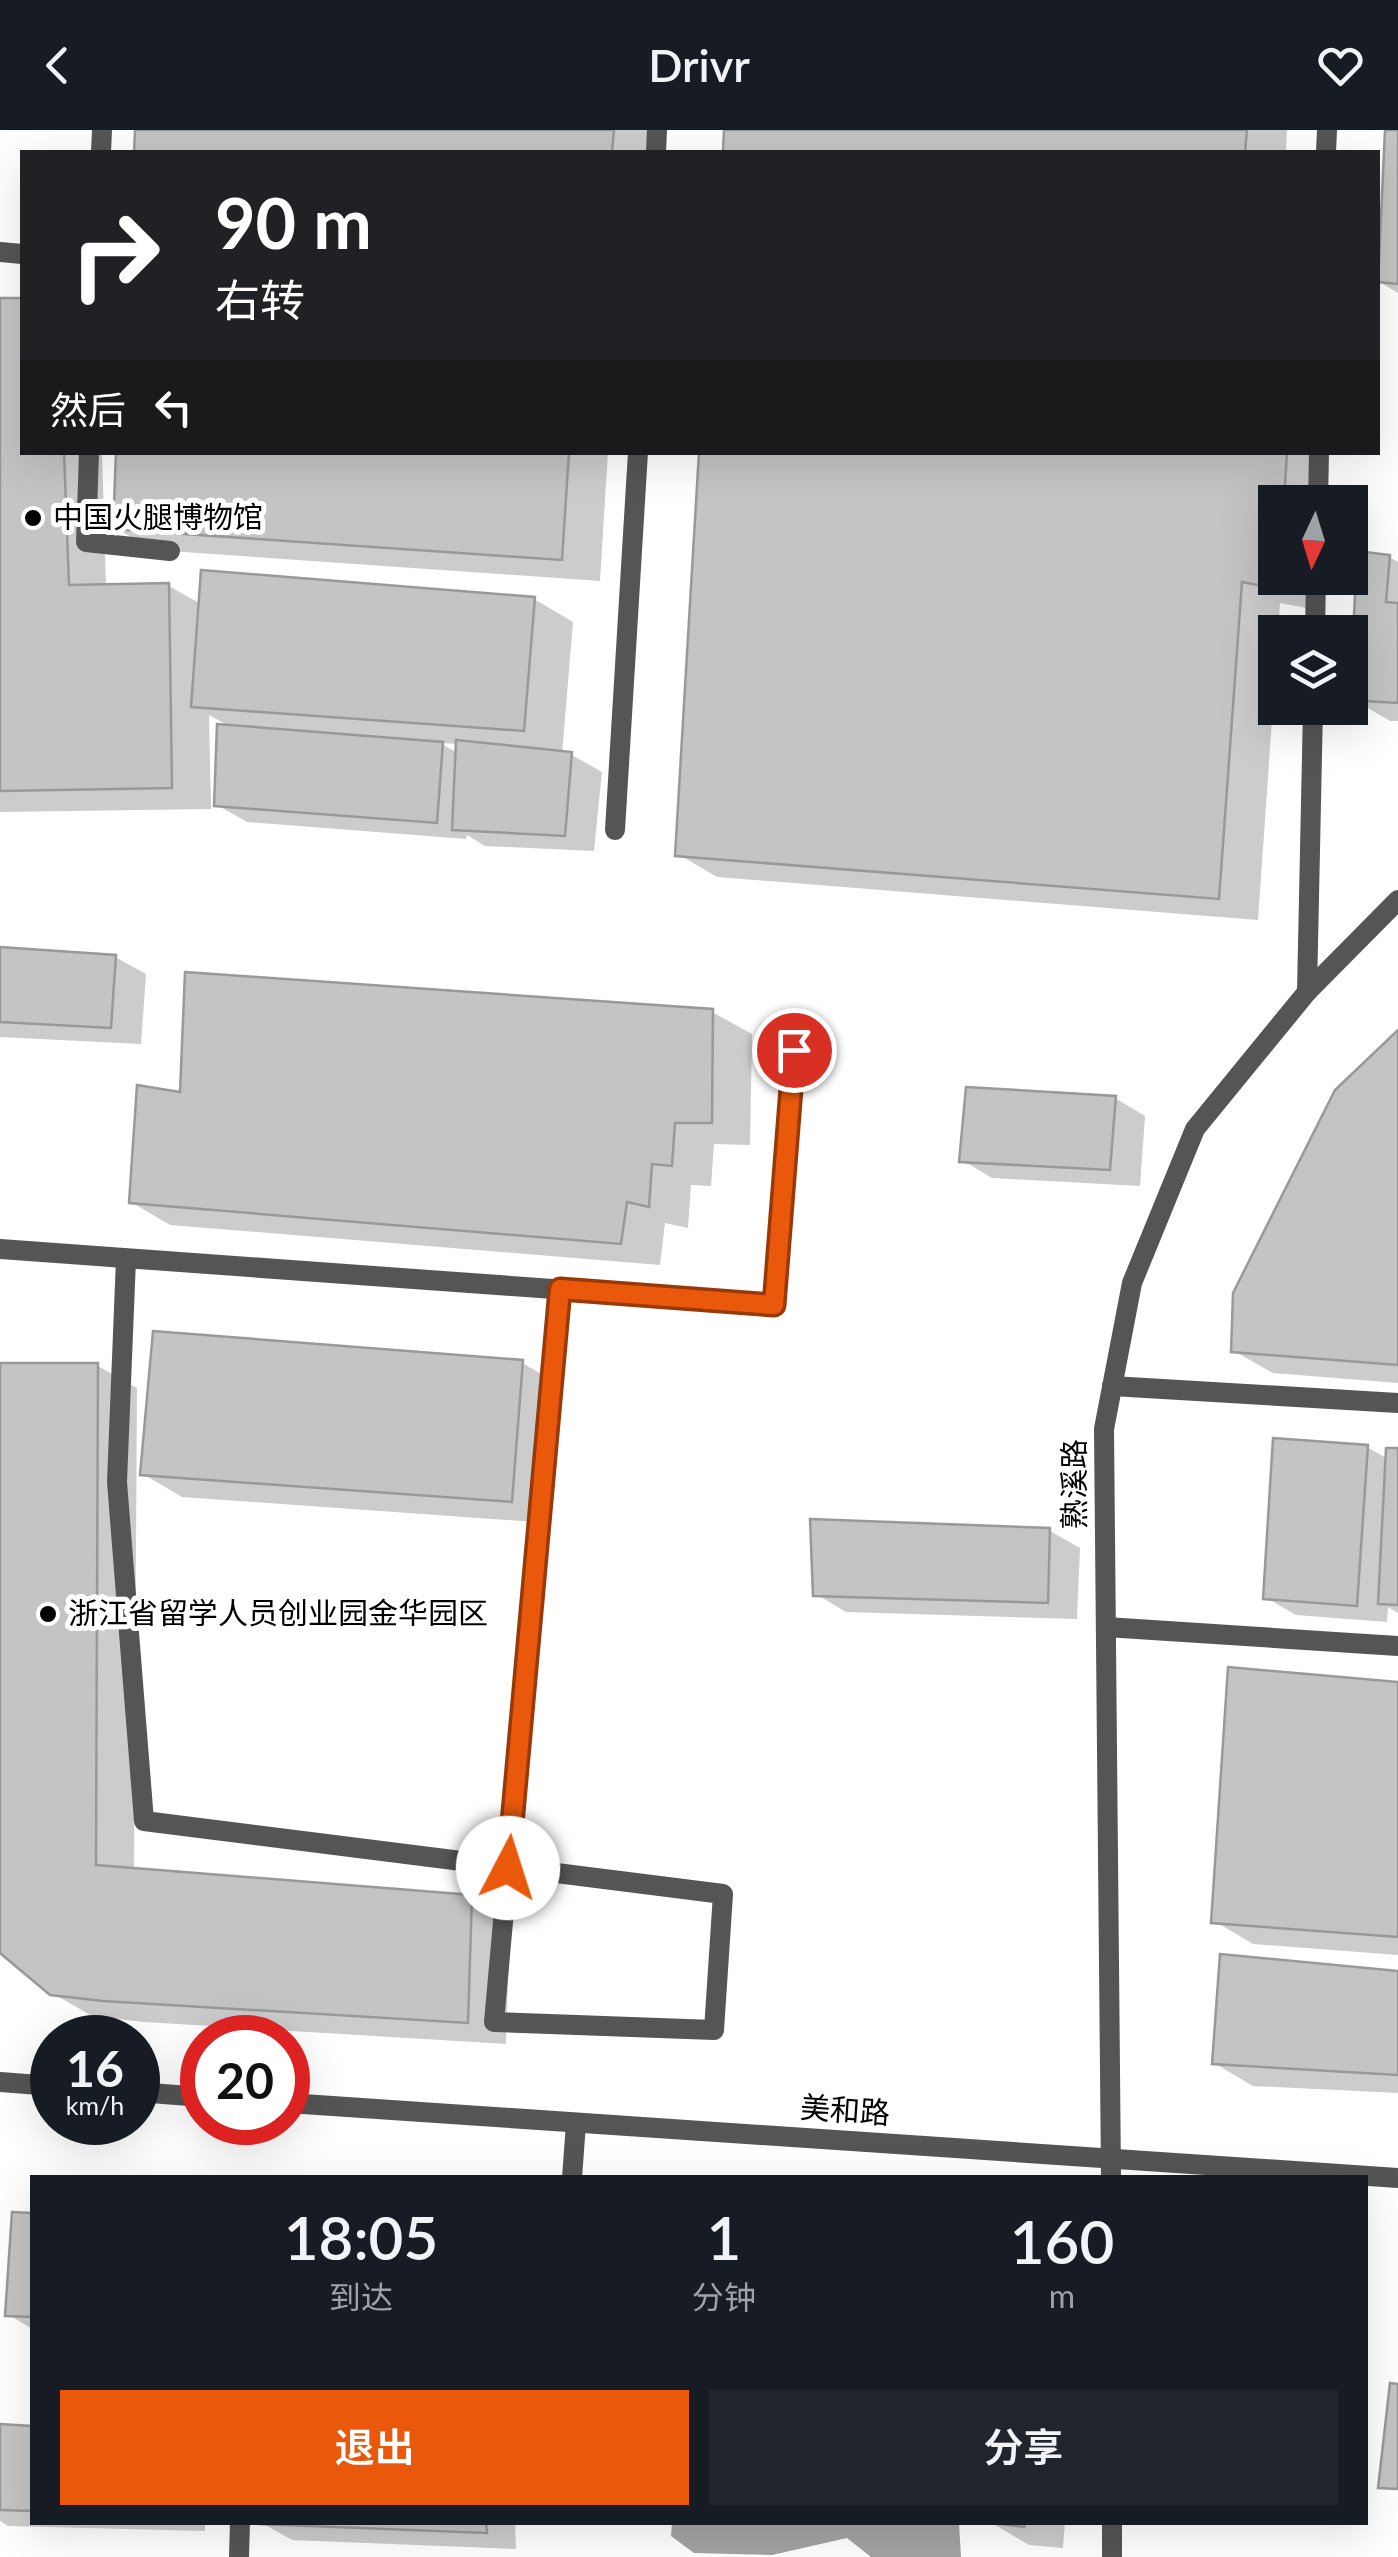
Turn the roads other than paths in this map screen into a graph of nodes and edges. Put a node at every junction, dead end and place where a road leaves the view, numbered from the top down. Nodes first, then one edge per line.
1 (89, 455) edge
2 (638, 455) edge
3 (1319, 455) edge
4 (1318, 485) edge
5 (170, 550) dead end
6 (1313, 725) edge
7 (615, 830) dead end
8 (1398, 900) edge
9 (1306, 992) junction
10 (794, 1050) dead end
11 (0, 1250) edge
12 (126, 1259) junction
13 (560, 1289) junction
14 (1112, 1386) junction
15 (1398, 1402) edge
16 (1106, 1627) junction
17 (1398, 1646) edge
18 (508, 1868) junction
19 (0, 2082) edge
20 (30, 2084) edge
21 (310, 2104) edge
22 (576, 2123) junction
23 (1110, 2168) edge
24 (572, 2175) edge
25 (1312, 2175) edge
26 (1368, 2177) edge
27 (1398, 2178) edge
28 (240, 2525) edge
29 (1112, 2525) edge
30 (240, 2557) edge
31 (1112, 2557) edge

1 - 5 street
2 - 7 street
3 - 4 street
6 - 9 street
8 - 9 street, 熟溪路
9 - 14 street, 熟溪路
10 - 13 street
11 - 12 street
12 - 13 street
12 - 18 street
13 - 18 street
14 - 15 street
14 - 16 street, 熟溪路
16 - 17 street
16 - 23 street, 熟溪路
18 - 18 street
19 - 20 street
21 - 22 street, 美和路
22 - 23 street, 美和路
22 - 24 street
23 - 25 street, 美和路
26 - 27 street, 美和路
28 - 30 street
29 - 31 street

